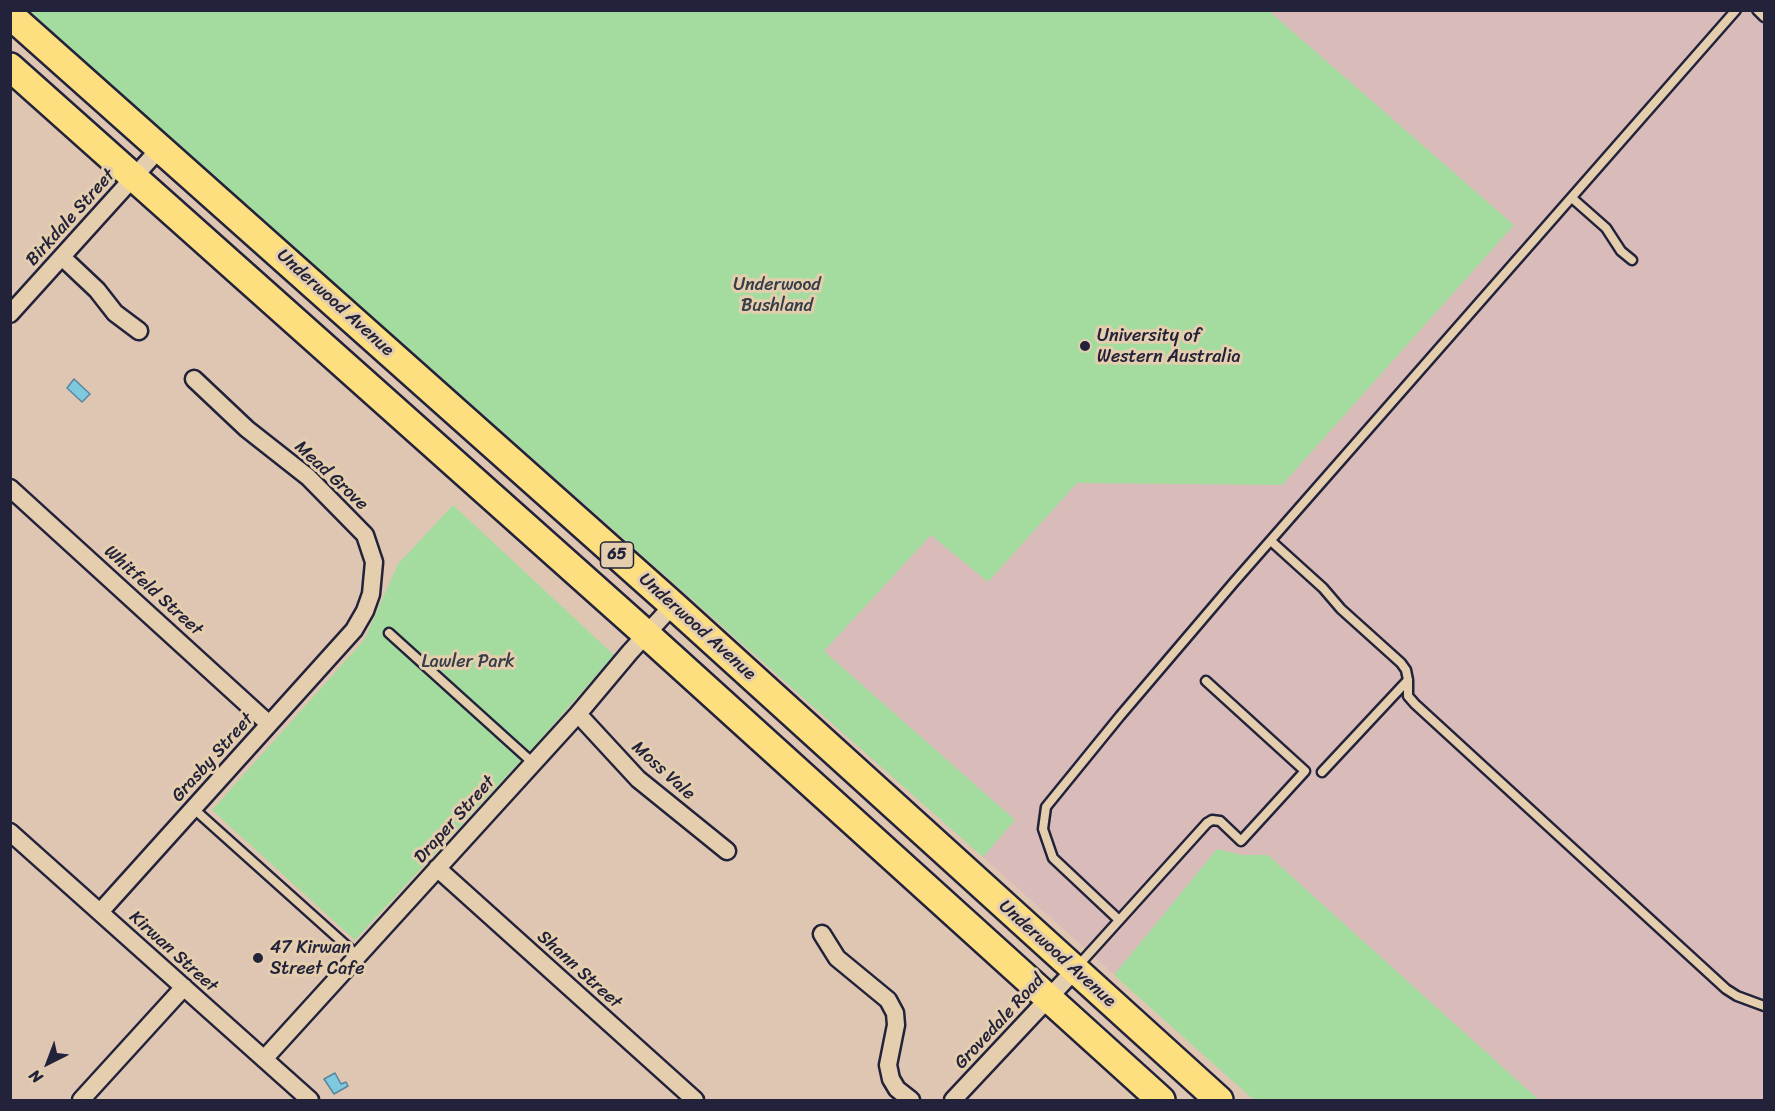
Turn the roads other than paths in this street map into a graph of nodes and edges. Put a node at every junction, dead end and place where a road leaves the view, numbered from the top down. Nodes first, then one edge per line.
1 (1736, 10) edge
2 (1757, 10) edge
3 (10, 15) edge
4 (1764, 17) edge
5 (10, 67) edge
6 (161, 147) junction
7 (134, 177) junction
8 (1572, 198) junction
9 (62, 258) junction
10 (1632, 260) dead end
11 (10, 315) edge
12 (139, 331) dead end
13 (194, 379) dead end
14 (10, 488) edge
15 (1271, 541) junction
16 (673, 605) junction
17 (354, 630) joint
18 (389, 633) dead end
19 (646, 634) junction
20 (1408, 680) junction
21 (1206, 681) dead end
22 (579, 714) junction
23 (269, 724) junction
24 (533, 763) junction
25 (1322, 772) dead end
26 (194, 809) junction
27 (10, 832) edge
28 (727, 851) dead end
29 (437, 868) junction
30 (100, 912) junction
31 (1119, 920) junction
32 (822, 934) dead end
33 (358, 956) junction
34 (1074, 971) junction
35 (184, 987) junction
36 (1048, 999) junction
37 (1764, 1006) edge
38 (264, 1059) junction
39 (81, 1101) edge
40 (310, 1101) edge
41 (695, 1101) edge
42 (911, 1101) edge
43 (953, 1101) edge
44 (1161, 1101) edge
45 (1220, 1101) edge

1 - 8 lane
2 - 4 lane
3 - 6 main road, Underwood Avenue / 65
5 - 7 main road, 65
6 - 7 street, Birkdale Street
6 - 16 main road, Underwood Avenue / 65
7 - 9 street, Birkdale Street
7 - 19 main road, 65
8 - 10 lane
8 - 15 lane
9 - 11 street, Birkdale Street
9 - 12 street
13 - 17 street, Mead Grove
14 - 23 street, Whitfeld Street
15 - 20 lane
15 - 31 lane
16 - 19 street, Draper Street
16 - 34 main road, Underwood Avenue / 65
17 - 23 street, Grasby Street
18 - 24 lane
19 - 22 street, Draper Street
19 - 36 main road, 65
20 - 25 lane
20 - 37 lane
21 - 31 lane
22 - 24 street, Draper Street
22 - 28 street, Moss Vale
23 - 26 street, Grasby Street
24 - 29 street, Draper Street
26 - 30 street, Grasby Street
26 - 33 lane
27 - 30 street, Kirwan Street
29 - 33 street, Draper Street
29 - 41 street, Shann Street
30 - 35 street, Kirwan Street
31 - 34 lane
32 - 42 street
33 - 38 street, Draper Street
34 - 36 street, Grovedale Road
34 - 45 main road, Underwood Avenue / 65
35 - 38 street, Kirwan Street
35 - 39 street
36 - 43 street, Grovedale Road
36 - 44 main road, 65
38 - 40 street, Kirwan Street

